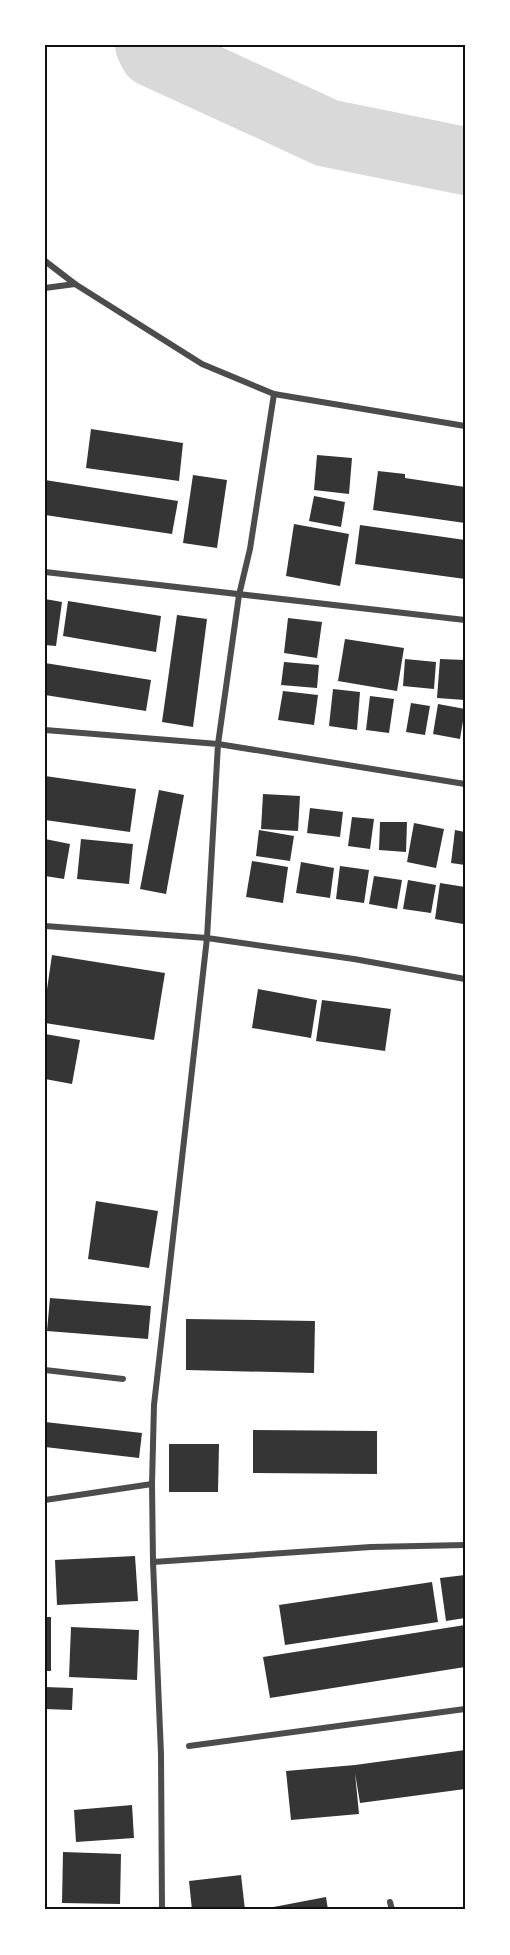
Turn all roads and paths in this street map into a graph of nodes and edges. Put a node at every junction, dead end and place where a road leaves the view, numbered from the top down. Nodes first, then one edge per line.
1 (45, 261) edge
2 (75, 284) junction
3 (45, 288) edge
4 (274, 394) junction
5 (465, 426) edge
6 (45, 572) edge
7 (238, 594) junction
8 (465, 620) edge
9 (45, 730) edge
10 (218, 744) junction
11 (465, 784) edge
12 (45, 926) edge
13 (207, 938) junction
14 (465, 978) edge
15 (45, 1370) edge
16 (123, 1380) dead end
17 (152, 1484) junction
18 (45, 1500) edge
19 (465, 1545) edge
20 (153, 1562) junction
21 (465, 1709) edge
22 (189, 1746) dead end
23 (162, 1910) edge

1 - 2 street
2 - 3 street
2 - 4 street
4 - 5 street
4 - 7 street
6 - 7 street
7 - 8 street
7 - 10 street
9 - 10 street
10 - 11 street
10 - 13 street
12 - 13 street
13 - 14 street
13 - 17 street
15 - 16 street
17 - 18 street
17 - 20 street
19 - 20 street
20 - 23 street
21 - 22 street

